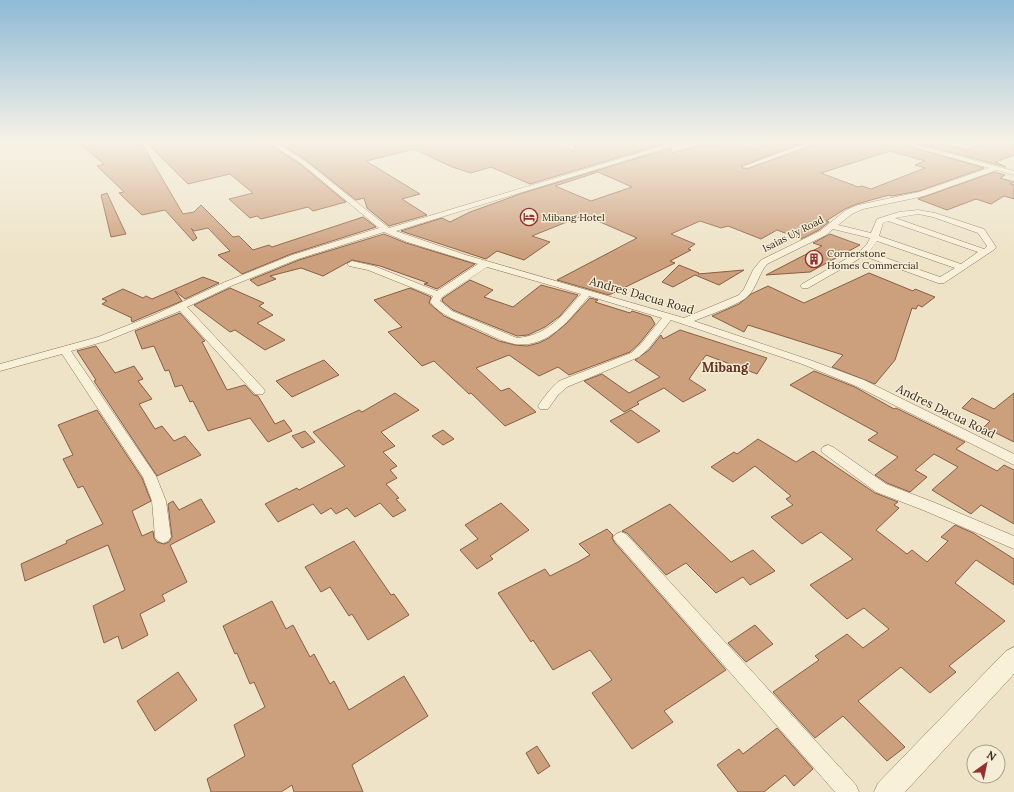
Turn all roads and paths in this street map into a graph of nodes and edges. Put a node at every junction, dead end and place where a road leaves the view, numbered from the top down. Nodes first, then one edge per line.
1 (326, 181) edge
2 (551, 181) edge
3 (959, 181) edge
4 (886, 218) junction
5 (832, 226) junction
6 (386, 230) junction
7 (875, 237) junction
8 (985, 252) junction
9 (863, 254) junction
10 (486, 263) junction
11 (352, 264) dead end
12 (962, 267) junction
13 (805, 286) dead end
14 (587, 293) junction
15 (438, 294) junction
16 (182, 306) junction
17 (669, 316) junction
18 (685, 321) junction
19 (65, 350) junction
20 (0, 368) edge
21 (259, 391) dead end
22 (544, 406) dead end
23 (828, 450) dead end
24 (1014, 460) edge
25 (163, 537) dead end
26 (621, 538) dead end
27 (1014, 543) edge
28 (1014, 658) edge
29 (849, 792) edge
30 (887, 792) edge

1 - 6 street, Andres Dacua Road
2 - 6 street
3 - 5 street, Isaias Uy Road
4 - 7 street
4 - 8 street
4 - 8 street
5 - 7 street
5 - 18 street, Isaias Uy Road
6 - 10 street, Andres Dacua Road
6 - 16 street
7 - 9 street
7 - 12 street
8 - 12 street
9 - 12 street
9 - 13 street
10 - 14 street, Andres Dacua Road
10 - 15 street
11 - 15 street
14 - 15 street
14 - 17 street, Andres Dacua Road
16 - 19 street
16 - 21 street
17 - 18 street, Andres Dacua Road
17 - 22 street
18 - 24 street, Andres Dacua Road
19 - 20 street
19 - 25 street
23 - 27 street
26 - 29 street
28 - 30 street

